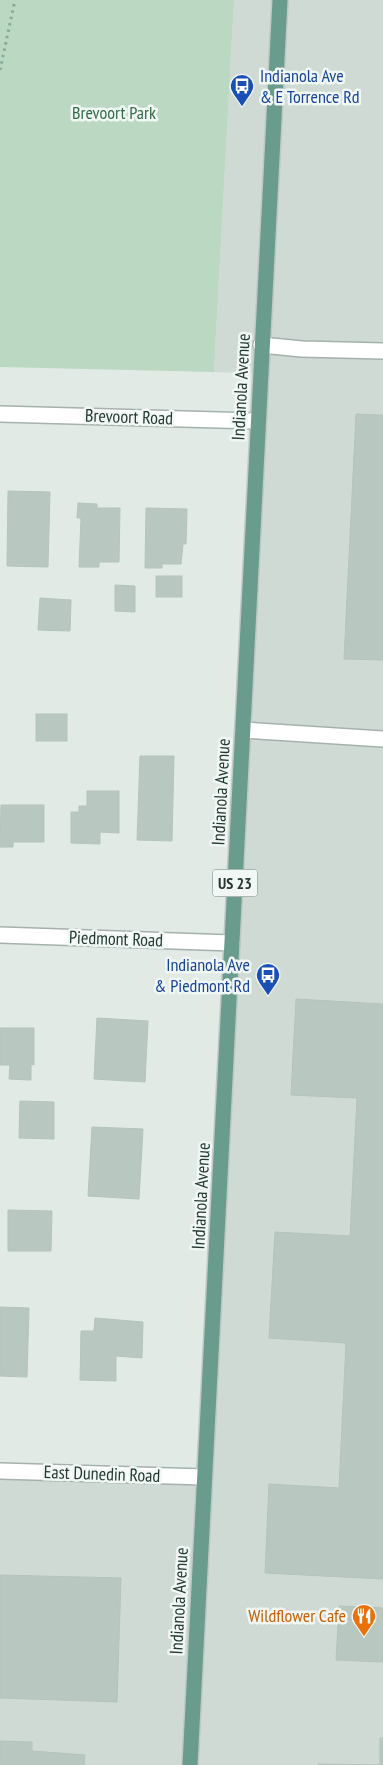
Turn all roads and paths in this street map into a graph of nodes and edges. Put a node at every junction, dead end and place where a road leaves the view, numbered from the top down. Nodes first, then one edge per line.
1 (14, 0) edge
2 (280, 0) edge
3 (0, 70) edge
4 (262, 345) junction
5 (383, 351) edge
6 (0, 414) edge
7 (257, 421) junction
8 (243, 730) junction
9 (383, 739) edge
10 (0, 936) edge
11 (232, 943) junction
12 (0, 1471) edge
13 (204, 1477) junction
14 (190, 1765) edge

1 - 3 path
2 - 4 main road, Indianola Avenue / US 23
4 - 5 street
4 - 7 main road, Indianola Avenue / US 23
6 - 7 street, Brevoort Road
7 - 8 main road, Indianola Avenue / US 23
8 - 9 street
8 - 11 main road, Indianola Avenue / US 23
10 - 11 street, Piedmont Road
11 - 13 main road, Indianola Avenue / US 23
12 - 13 street, East Dunedin Road
13 - 14 main road, Indianola Avenue / US 23

